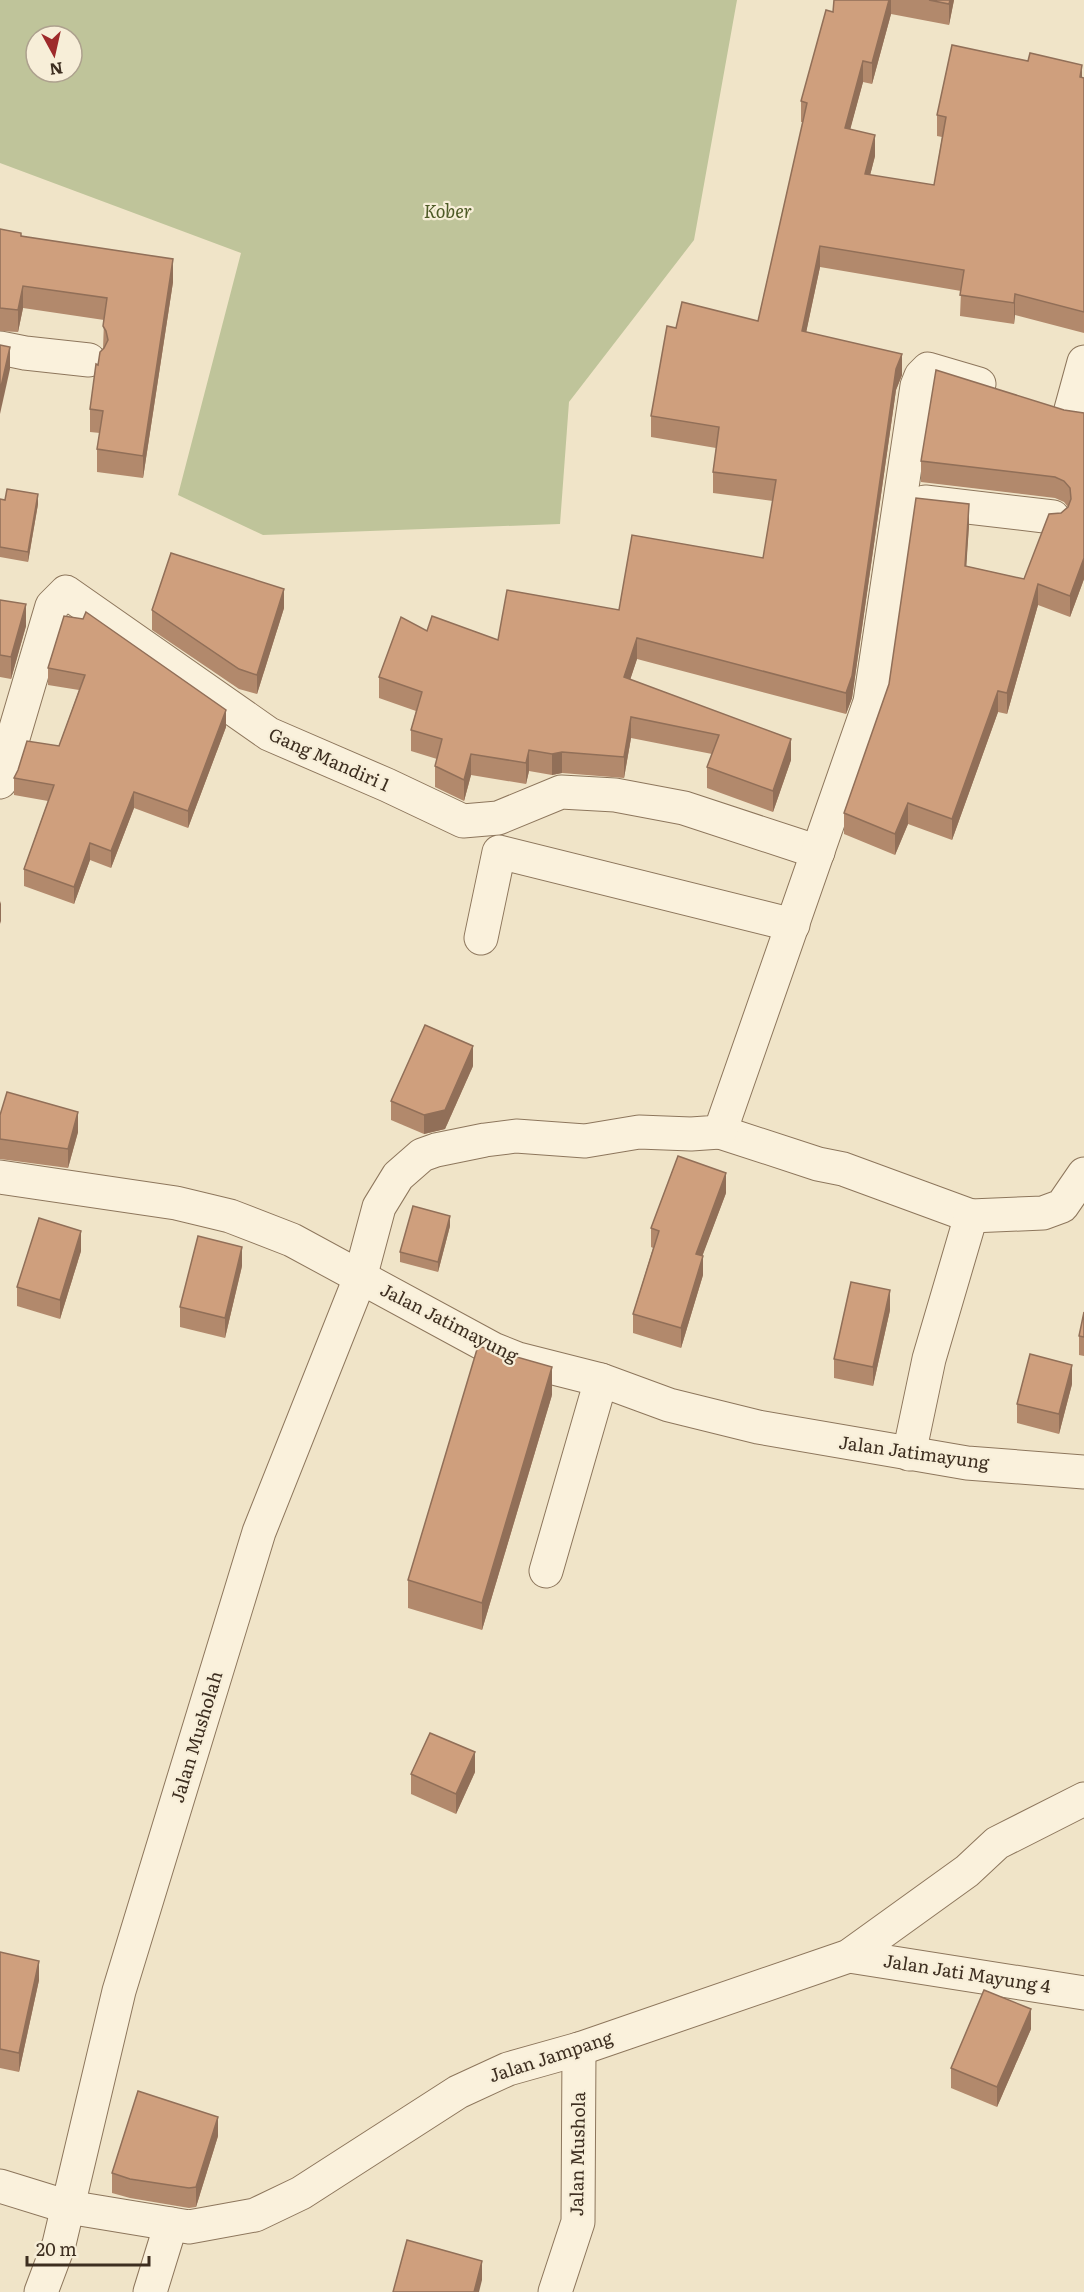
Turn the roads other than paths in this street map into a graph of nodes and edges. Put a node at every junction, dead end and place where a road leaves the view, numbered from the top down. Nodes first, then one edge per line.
1 (0, 348) edge
2 (89, 360) dead end
3 (1084, 362) edge
4 (1004, 392) edge
5 (1037, 402) edge
6 (1077, 414) edge
7 (900, 498) junction
8 (1053, 517) edge
9 (0, 782) edge
10 (818, 852) junction
11 (793, 925) junction
12 (481, 938) dead end
13 (720, 1132) junction
14 (1084, 1174) edge
15 (0, 1177) edge
16 (971, 1216) junction
17 (360, 1278) junction
18 (601, 1380) junction
19 (909, 1454) junction
20 (1084, 1472) edge
21 (546, 1571) dead end
22 (1084, 1799) edge
23 (849, 1956) junction
24 (1084, 1993) edge
25 (579, 2049) junction
26 (0, 2186) edge
27 (68, 2207) junction
28 (171, 2224) junction
29 (41, 2292) edge
30 (150, 2292) edge
31 (555, 2292) edge

1 - 2 street
3 - 6 street
4 - 7 street
5 - 6 street
7 - 8 street
7 - 10 street
9 - 10 street, Gang Mandiri 1
10 - 11 street
11 - 12 street
11 - 13 street
13 - 16 street
13 - 17 street, Jalan Musholah
14 - 16 street
15 - 17 street, Jalan Jatimayung
16 - 19 street
17 - 18 street, Jalan Jatimayung
17 - 27 street, Jalan Musholah
18 - 19 street, Jalan Jatimayung
18 - 21 street
19 - 20 street, Jalan Jatimayung
22 - 23 street, Jalan Jampang
23 - 24 street, Jalan Jati Mayung 4
23 - 25 street, Jalan Jampang
25 - 28 street, Jalan Jampang
25 - 31 street, Jalan Mushola
26 - 27 street, Jalan Jampang
27 - 28 street, Jalan Jampang
27 - 29 street, Jalan Musholah
28 - 30 street

